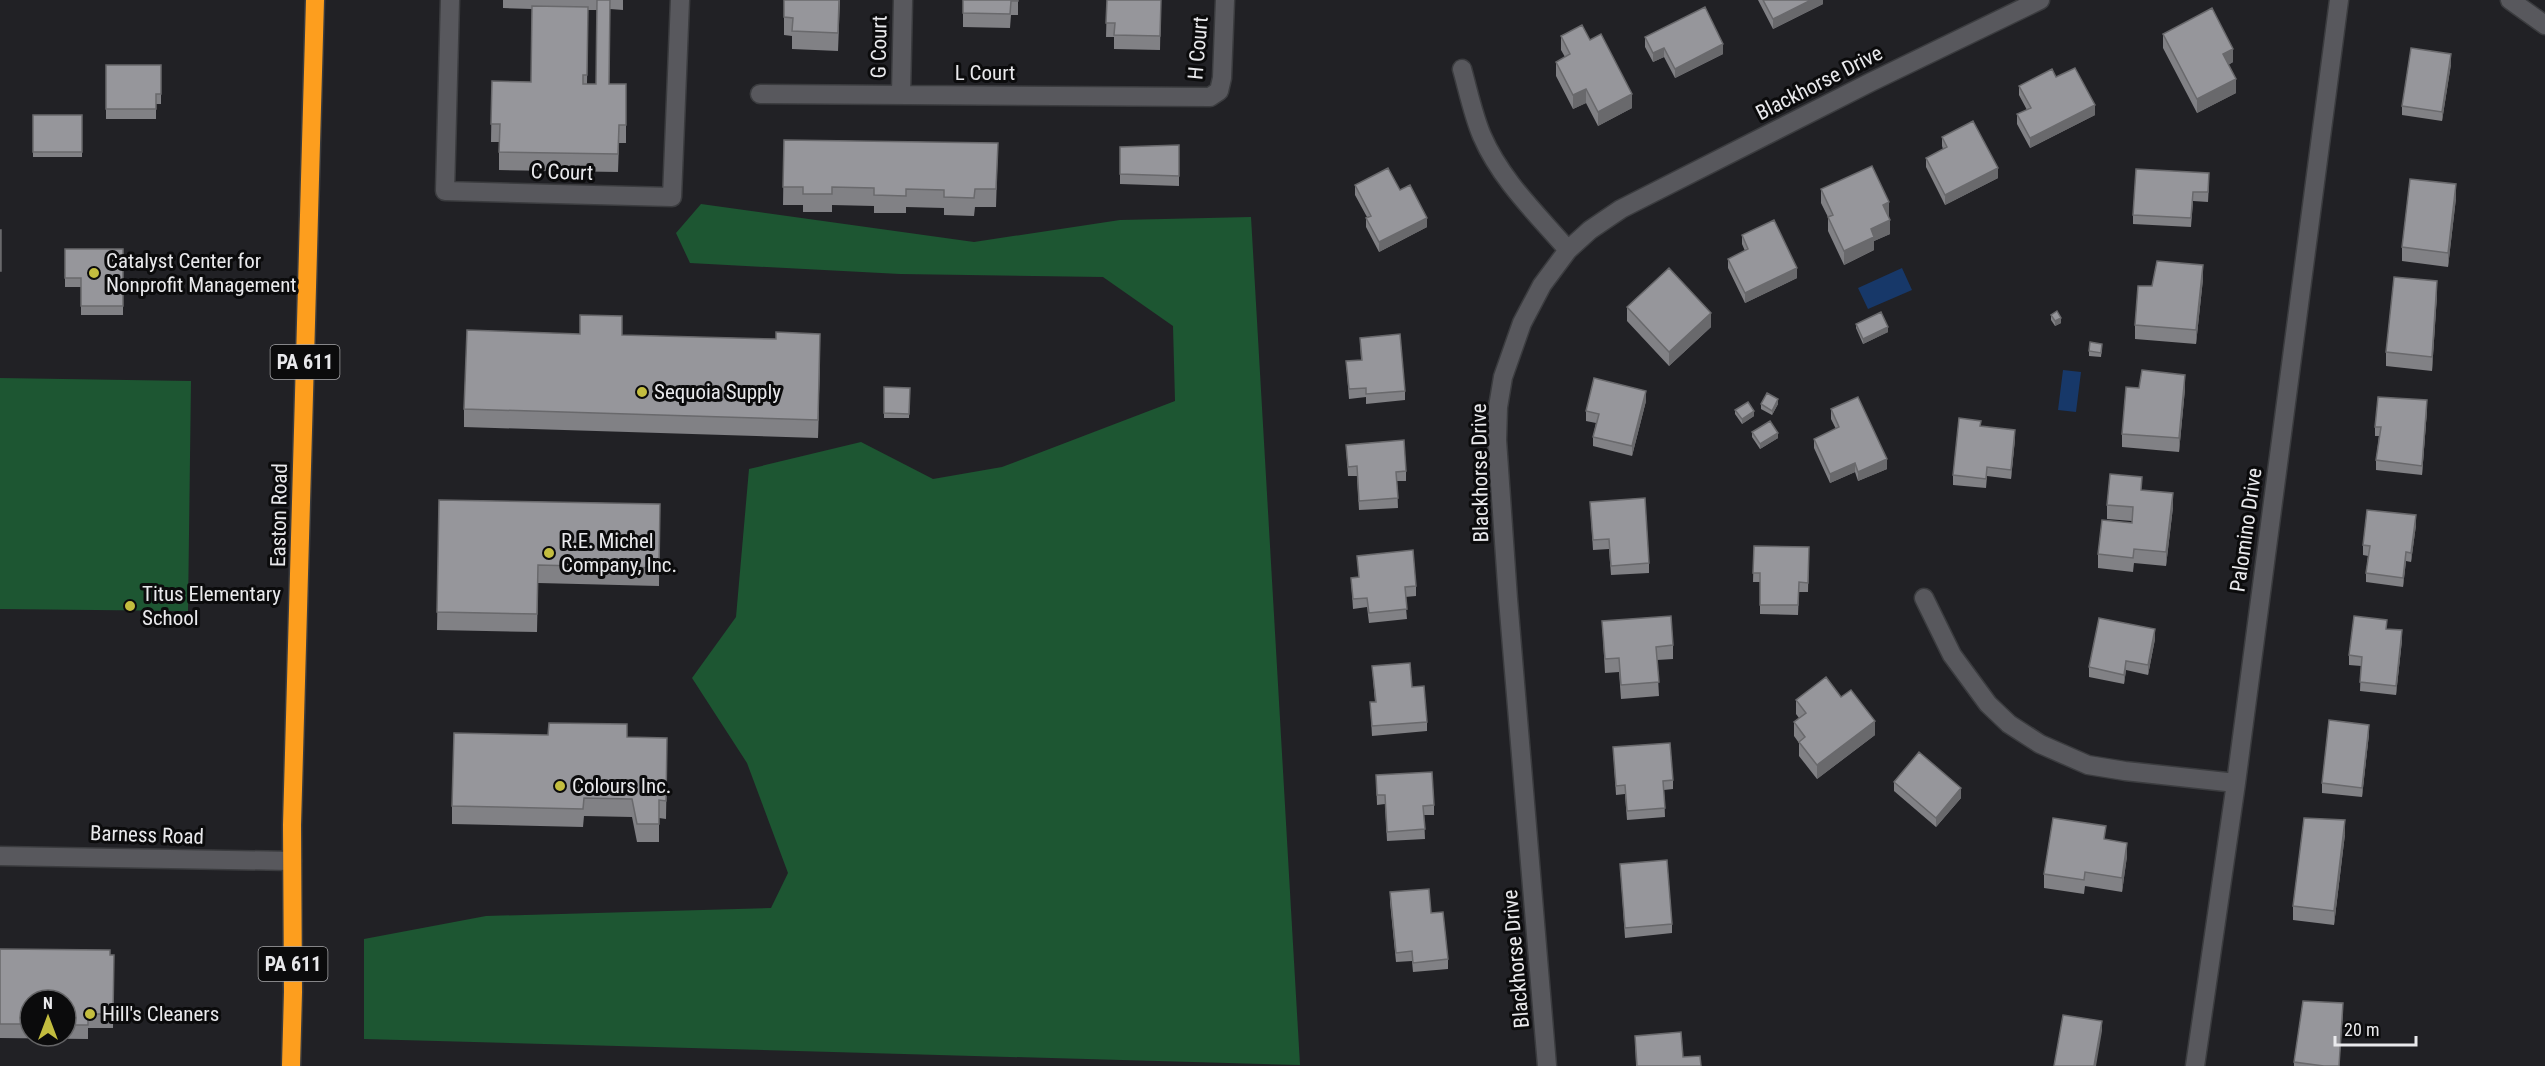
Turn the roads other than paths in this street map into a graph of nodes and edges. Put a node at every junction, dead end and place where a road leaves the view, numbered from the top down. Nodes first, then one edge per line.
1 (315, 0) edge
2 (450, 0) edge
3 (680, 0) edge
4 (903, 0) edge
5 (1225, 0) edge
6 (2040, 0) edge
7 (2339, 0) edge
8 (2510, 0) edge
9 (2545, 25) edge
10 (1462, 69) dead end
11 (760, 94) dead end
12 (901, 95) junction
13 (1210, 97) joint
14 (1568, 250) junction
15 (1924, 598) dead end
16 (2236, 783) junction
17 (0, 856) edge
18 (292, 861) junction
19 (291, 1066) edge
20 (1547, 1066) edge
21 (2195, 1066) edge

1 - 18 highway, Easton Road / PA 611
2 - 3 street, C Court
4 - 12 street, G Court
5 - 13 street, H Court
6 - 14 street, Blackhorse Drive
7 - 16 street, Palomino Drive
8 - 9 street
10 - 14 street
11 - 12 street, L Court
12 - 13 street, L Court
14 - 20 street, Blackhorse Drive
15 - 16 street
16 - 21 street, Palomino Drive
17 - 18 street, Barness Road
18 - 19 highway, Easton Road / PA 611

